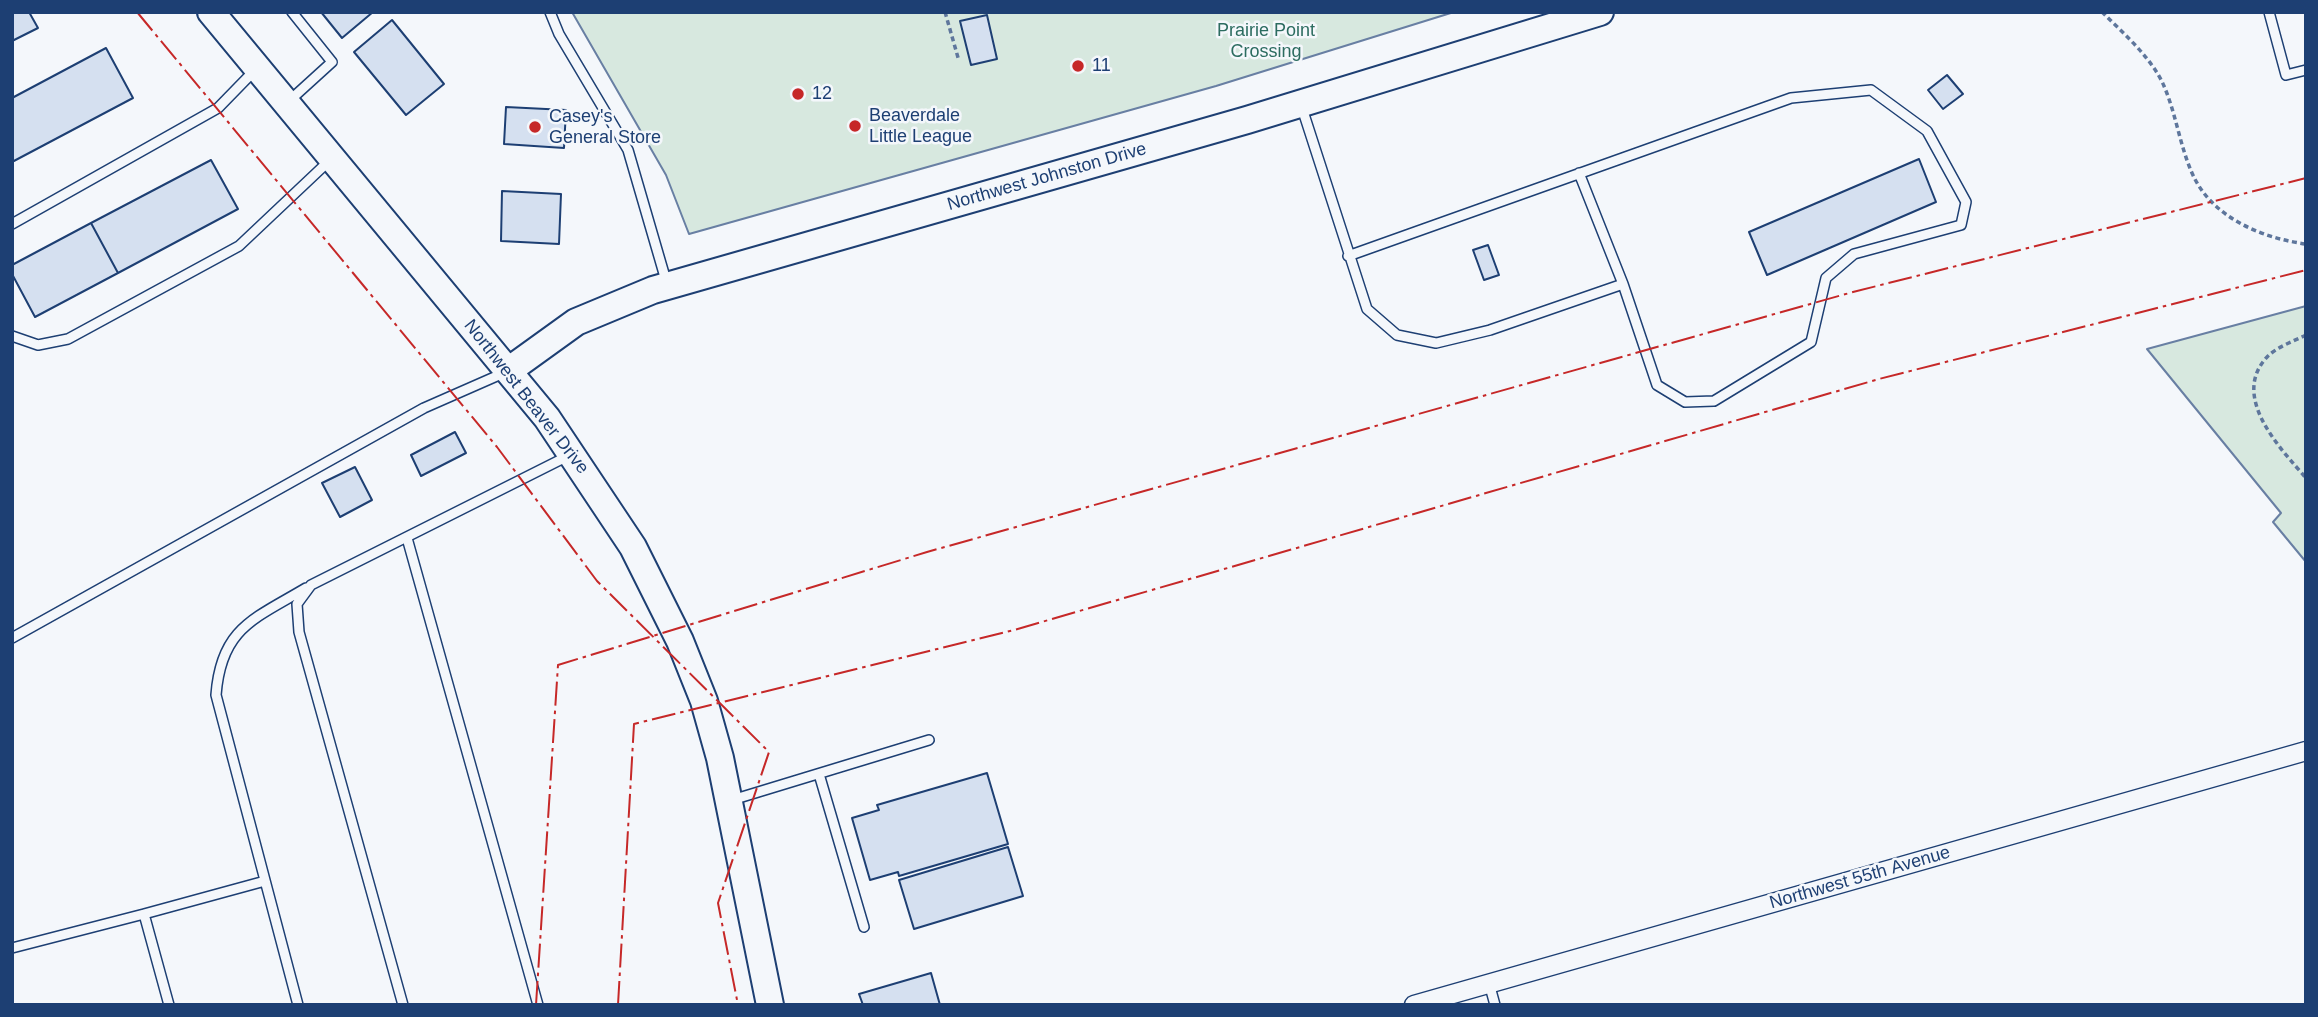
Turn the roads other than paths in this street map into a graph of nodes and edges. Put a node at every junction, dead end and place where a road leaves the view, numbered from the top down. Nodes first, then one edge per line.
1 (211, 12) edge
2 (292, 12) edge
3 (550, 12) edge
4 (1600, 12) edge
5 (2269, 12) edge
6 (257, 68) junction
7 (2306, 70) edge
8 (287, 103) junction
9 (1300, 104) junction
10 (332, 158) junction
11 (1579, 173) junction
12 (12, 223) edge
13 (1349, 256) junction
14 (1623, 284) junction
15 (668, 286) junction
16 (12, 336) edge
17 (508, 371) junction
18 (573, 453) junction
19 (407, 538) junction
20 (311, 586) junction
21 (12, 638) edge
22 (929, 740) dead end
23 (2306, 751) edge
24 (819, 774) junction
25 (727, 802) junction
26 (265, 881) junction
27 (144, 914) junction
28 (864, 927) dead end
29 (12, 948) edge
30 (1489, 984) junction
31 (169, 1005) edge
32 (298, 1005) edge
33 (403, 1005) edge
34 (538, 1005) edge
35 (770, 1005) edge
36 (1414, 1005) edge
37 (1495, 1005) edge

1 - 6 main road, Northwest Beaver Drive
2 - 8 lane
3 - 15 lane
4 - 9 main road, Northwest Johnston Drive
5 - 7 lane
6 - 8 main road, Northwest Beaver Drive
6 - 12 lane
8 - 10 main road, Northwest Beaver Drive
9 - 13 lane
9 - 15 main road, Northwest Johnston Drive
10 - 16 lane
10 - 17 main road, Northwest Beaver Drive
11 - 13 lane
11 - 14 lane
11 - 14 lane
13 - 14 lane
15 - 17 main road, Northwest Johnston Drive
17 - 18 main road, Northwest Beaver Drive
17 - 21 lane
18 - 19 lane
18 - 25 main road, Northwest Beaver Drive
19 - 20 lane
19 - 34 lane
20 - 26 lane
20 - 33 lane
22 - 24 lane
23 - 30 street, Northwest 55th Avenue
24 - 25 lane
24 - 28 lane
25 - 35 main road, Northwest Beaver Drive
26 - 27 lane
26 - 32 lane
27 - 29 lane
27 - 31 lane
30 - 36 street, Northwest 55th Avenue
30 - 37 lane

